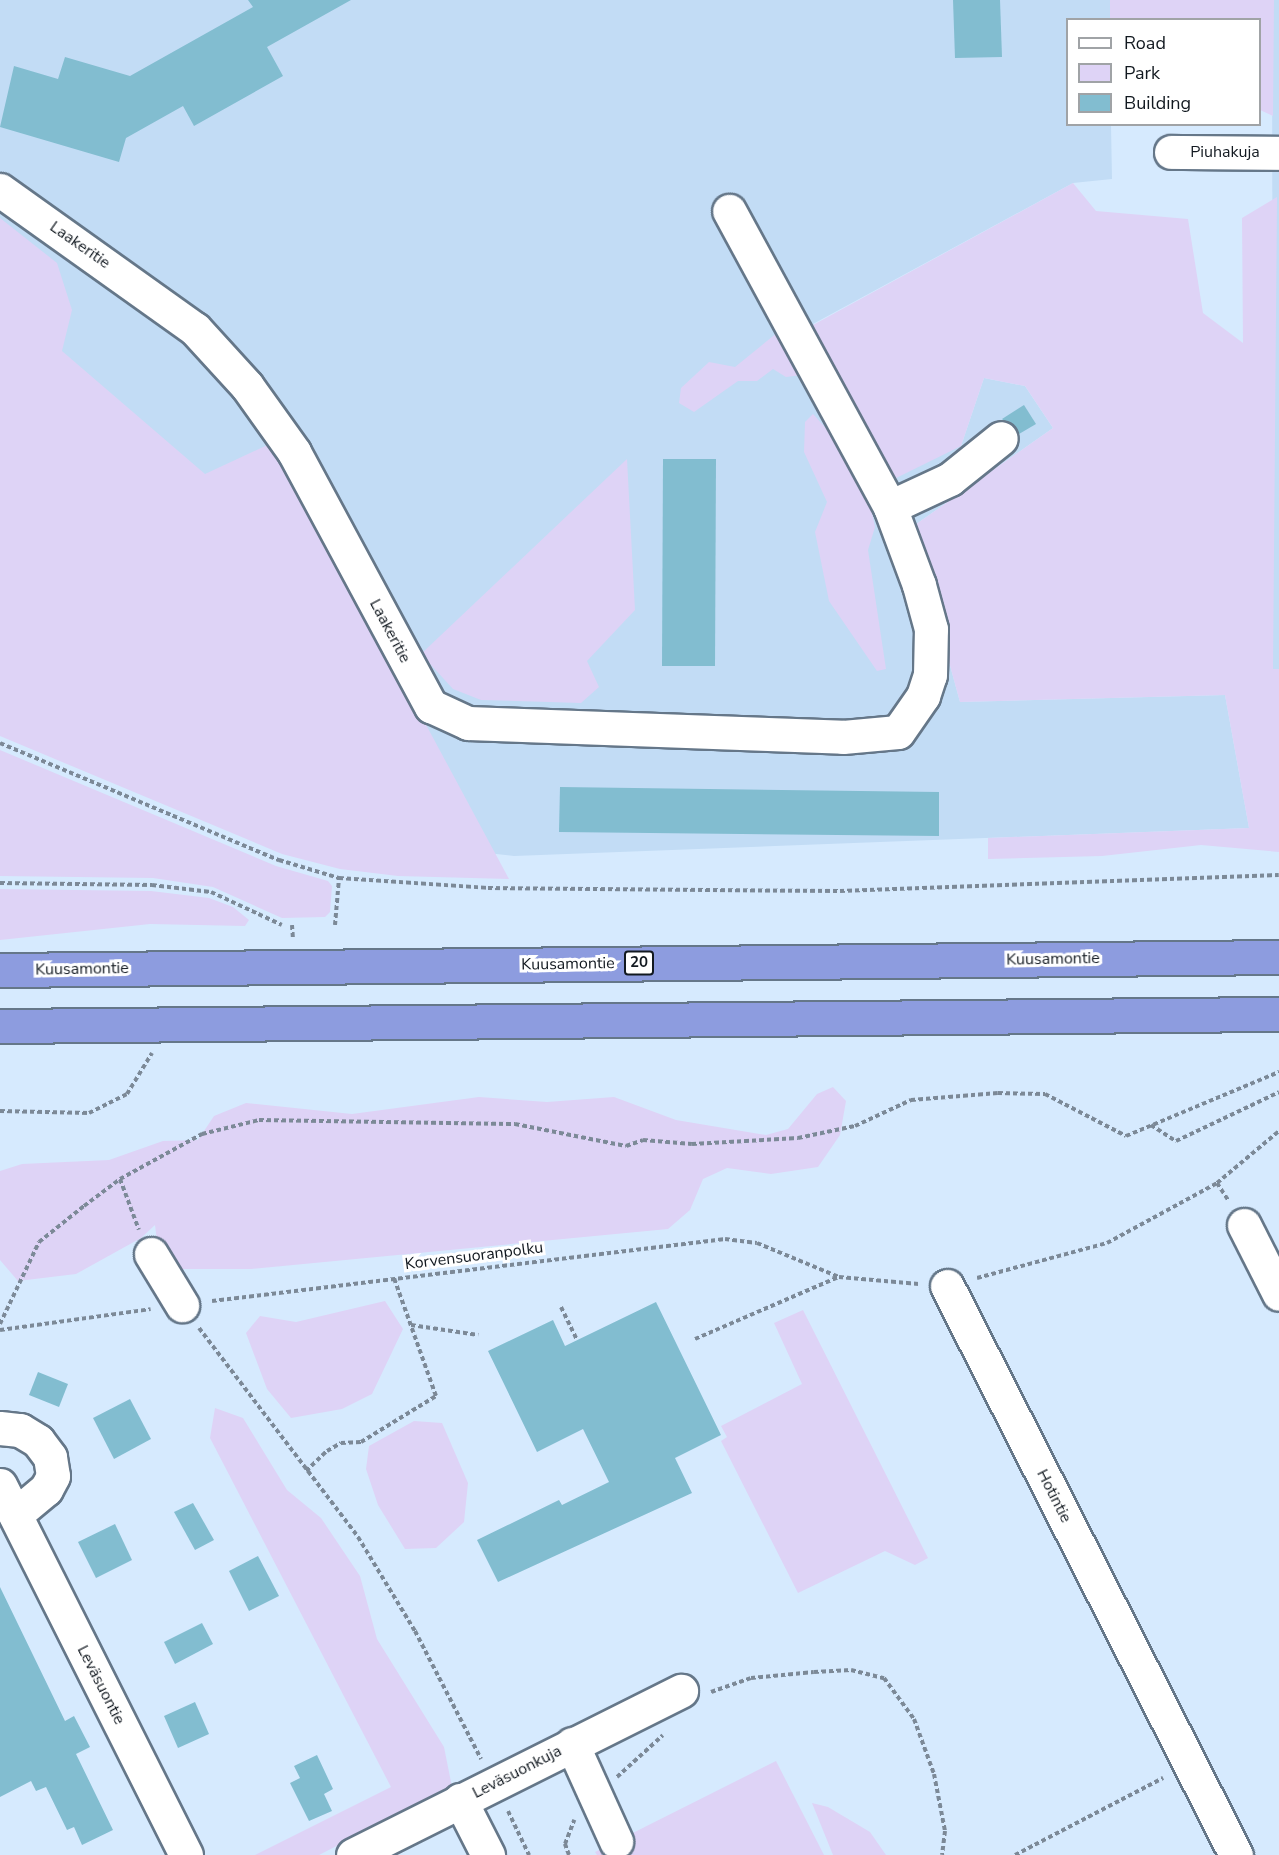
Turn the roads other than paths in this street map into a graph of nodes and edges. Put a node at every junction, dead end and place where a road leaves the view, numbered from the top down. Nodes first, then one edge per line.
1 (1171, 152) dead end
2 (1279, 153) edge
3 (0, 190) edge
4 (729, 211) dead end
5 (1001, 438) dead end
6 (890, 507) junction
7 (1279, 957) edge
8 (0, 970) edge
9 (1279, 1014) edge
10 (0, 1026) edge
11 (1244, 1226) dead end
12 (152, 1254) road end
13 (947, 1286) road end
14 (1279, 1294) edge
15 (182, 1305) road end
16 (0, 1428) edge
17 (0, 1485) edge
18 (15, 1515) junction
19 (692, 1695) road end
20 (572, 1744) junction
21 (460, 1800) junction
22 (616, 1841) dead end
23 (403, 1844) edge
24 (186, 1855) edge
25 (354, 1855) edge
26 (488, 1855) edge
27 (1236, 1855) edge

1 - 2 street, Piuhakuja
3 - 6 street, Laakeritie
4 - 6 street
5 - 6 street
7 - 8 highway, Kuusamontie / 20
9 - 10 highway
11 - 14 street
12 - 15 street
13 - 27 street, Hotintie
16 - 18 street
17 - 18 street, Leväsuontie
18 - 24 street, Leväsuontie
19 - 20 street, Leväsuonkuja
20 - 21 street, Leväsuonkuja
20 - 22 street
21 - 23 street, Leväsuonkuja
21 - 26 street
23 - 25 street, Leväsuonkuja

